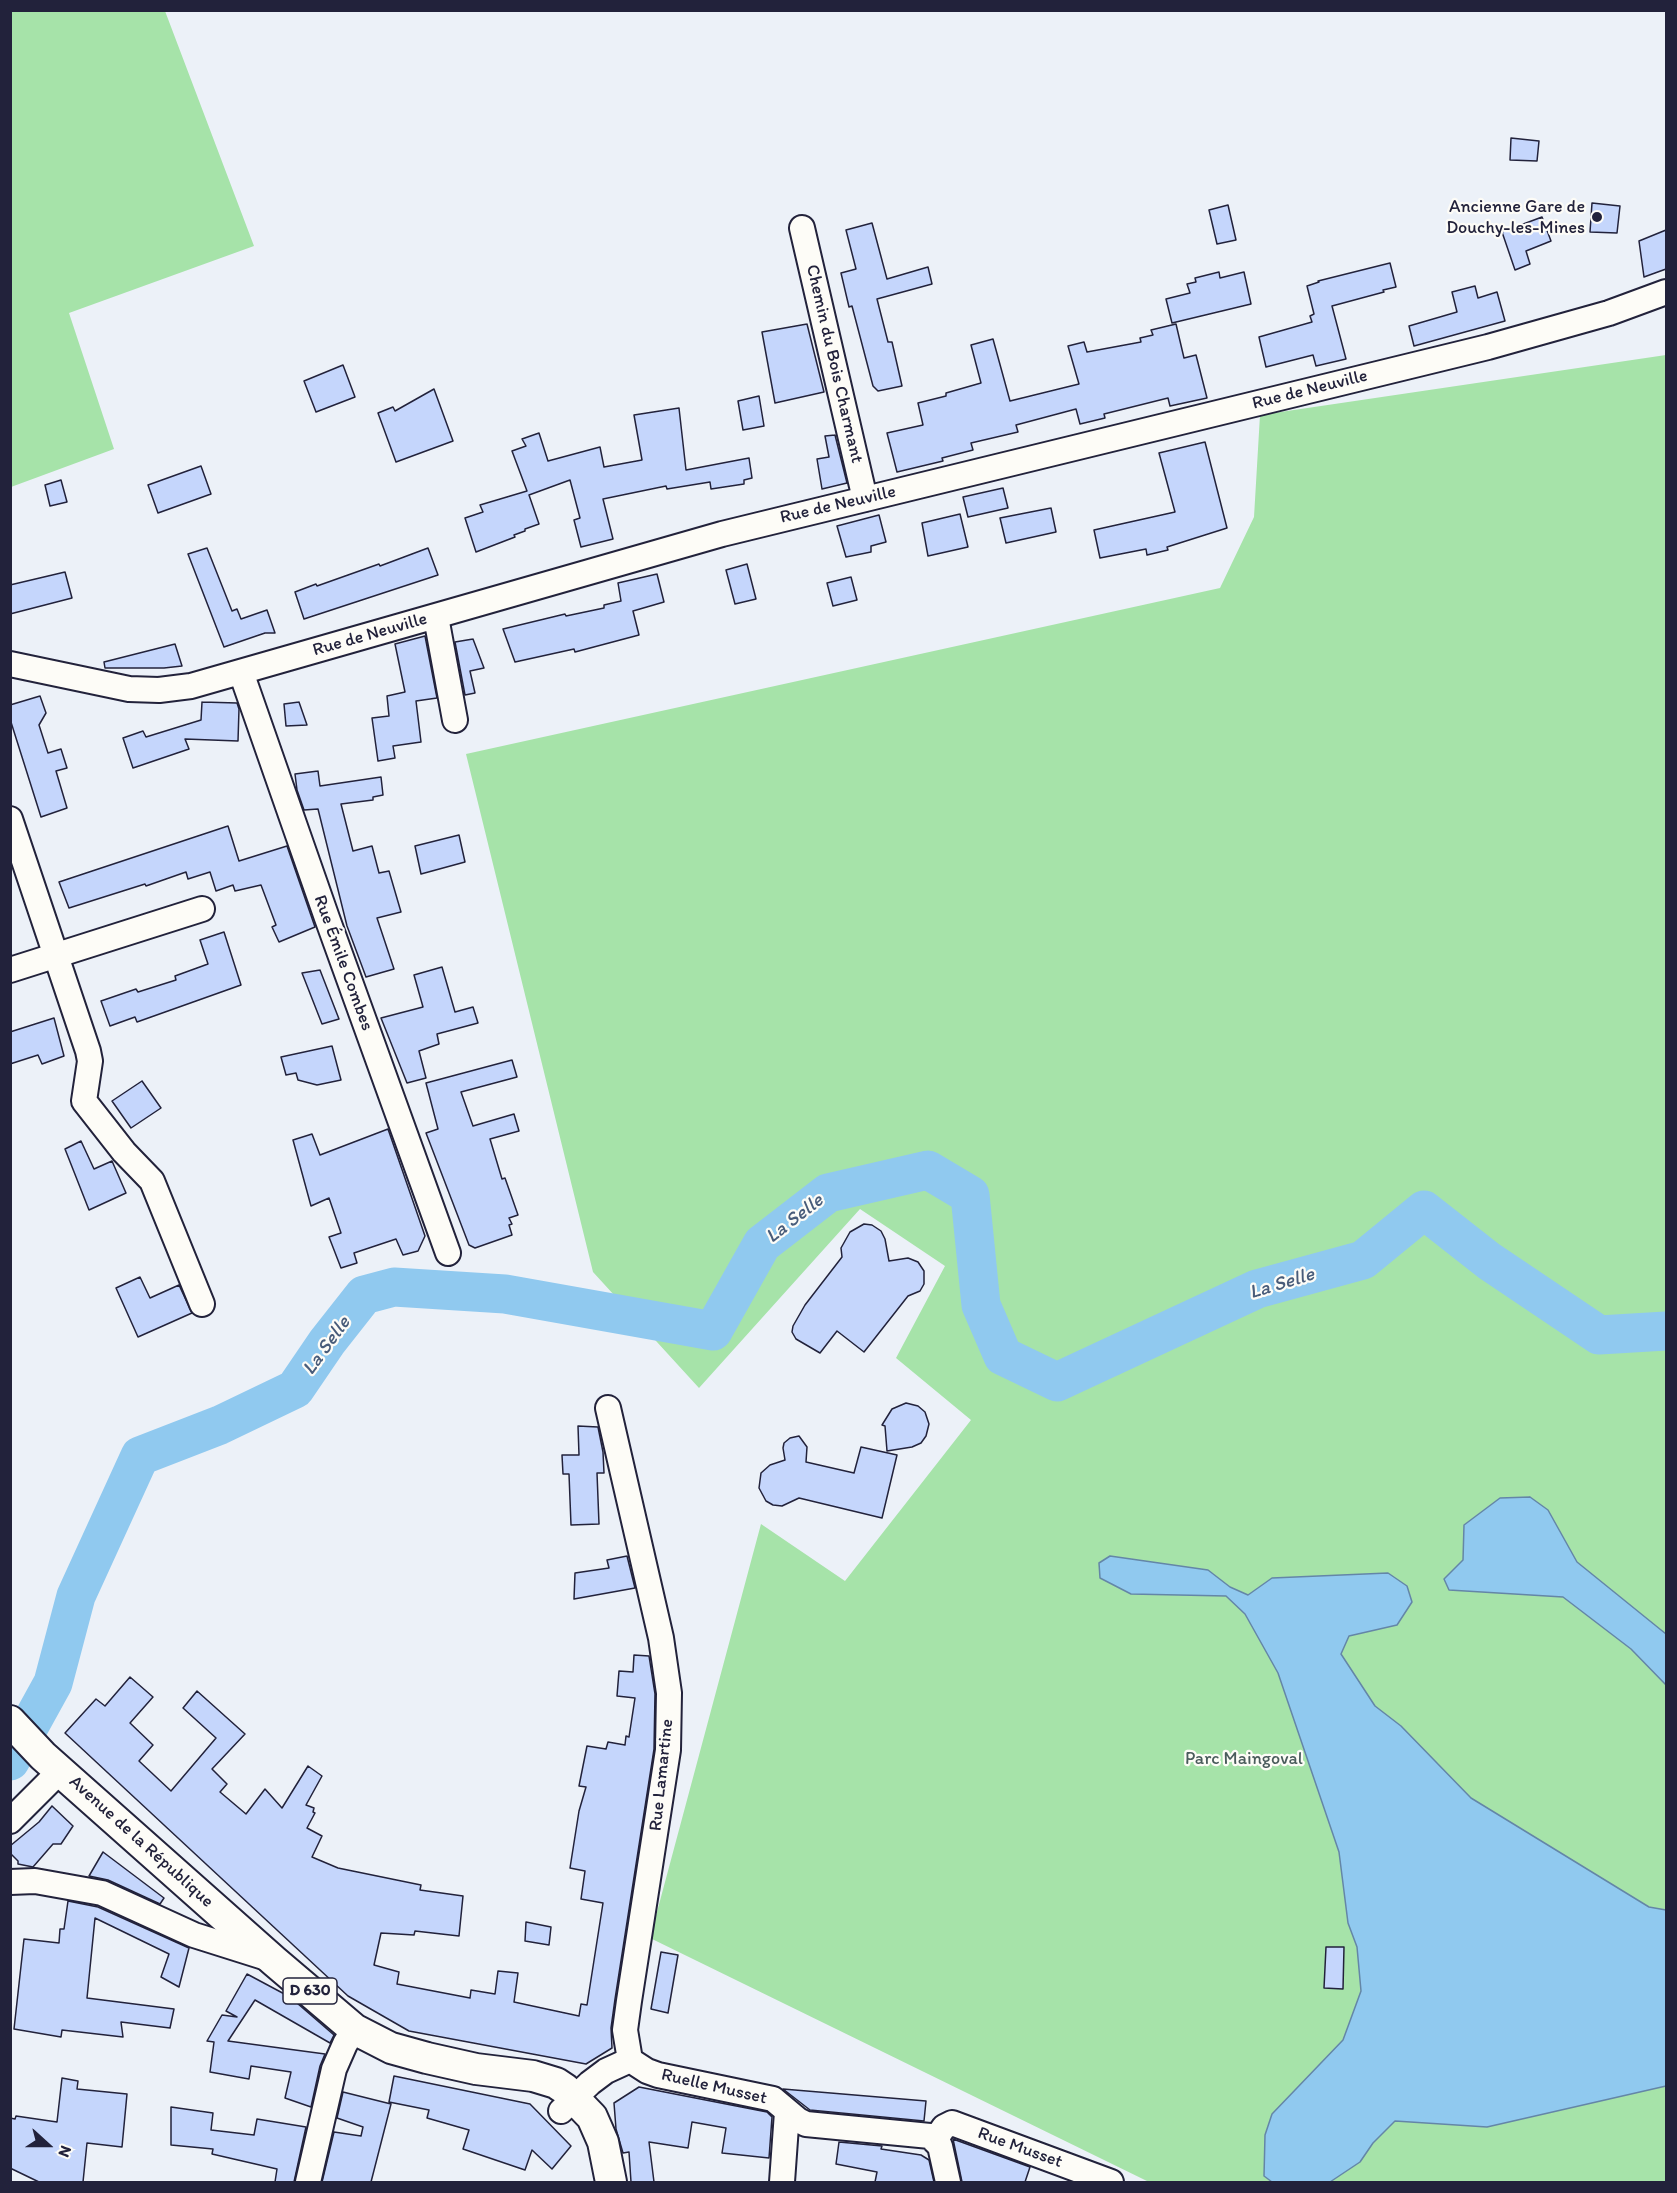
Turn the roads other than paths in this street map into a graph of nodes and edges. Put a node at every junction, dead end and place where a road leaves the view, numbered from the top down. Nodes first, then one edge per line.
1 (802, 228) dead end
2 (1666, 292) edge
3 (865, 499) junction
4 (436, 616) junction
5 (10, 664) edge
6 (241, 672) junction
7 (455, 720) dead end
8 (10, 819) edge
9 (202, 909) dead end
10 (56, 956) junction
11 (10, 970) edge
12 (448, 1252) dead end
13 (202, 1304) dead end
14 (608, 1408) dead end
15 (10, 1720) edge
16 (51, 1763) junction
17 (10, 1821) edge
18 (10, 1882) edge
19 (274, 1961) junction
20 (354, 2029) junction
21 (630, 2060) junction
22 (567, 2104) junction
23 (787, 2112) junction
24 (935, 2140) junction
25 (308, 2182) edge
26 (596, 2182) edge
27 (611, 2182) edge
28 (782, 2182) edge
29 (948, 2182) edge
30 (1111, 2182) edge

1 - 3 street, Chemin du Bois Charmant
2 - 3 street, Rue de Neuville
3 - 4 street, Rue de Neuville
4 - 6 street, Rue de Neuville
4 - 7 street
5 - 6 street, Rue de Neuville
6 - 12 street, Rue Émile Combes
8 - 10 street
9 - 10 street
10 - 11 street
10 - 13 street
14 - 21 street, Rue Lamartine
15 - 16 main road, Avenue de la République / D 630
16 - 17 street
16 - 19 main road, Avenue de la République / D 630
18 - 19 street, Avenue de la République
19 - 20 main road, Avenue de la République / D 630
20 - 22 main road, Avenue de la République / D 630
20 - 25 street
21 - 22 street
21 - 23 street, Ruelle Musset
22 - 26 main road, Avenue de la République / D 630
22 - 27 main road, Avenue de la République / D 630
23 - 24 street, Ruelle Musset
23 - 28 street
24 - 29 street
24 - 30 street, Rue Musset

